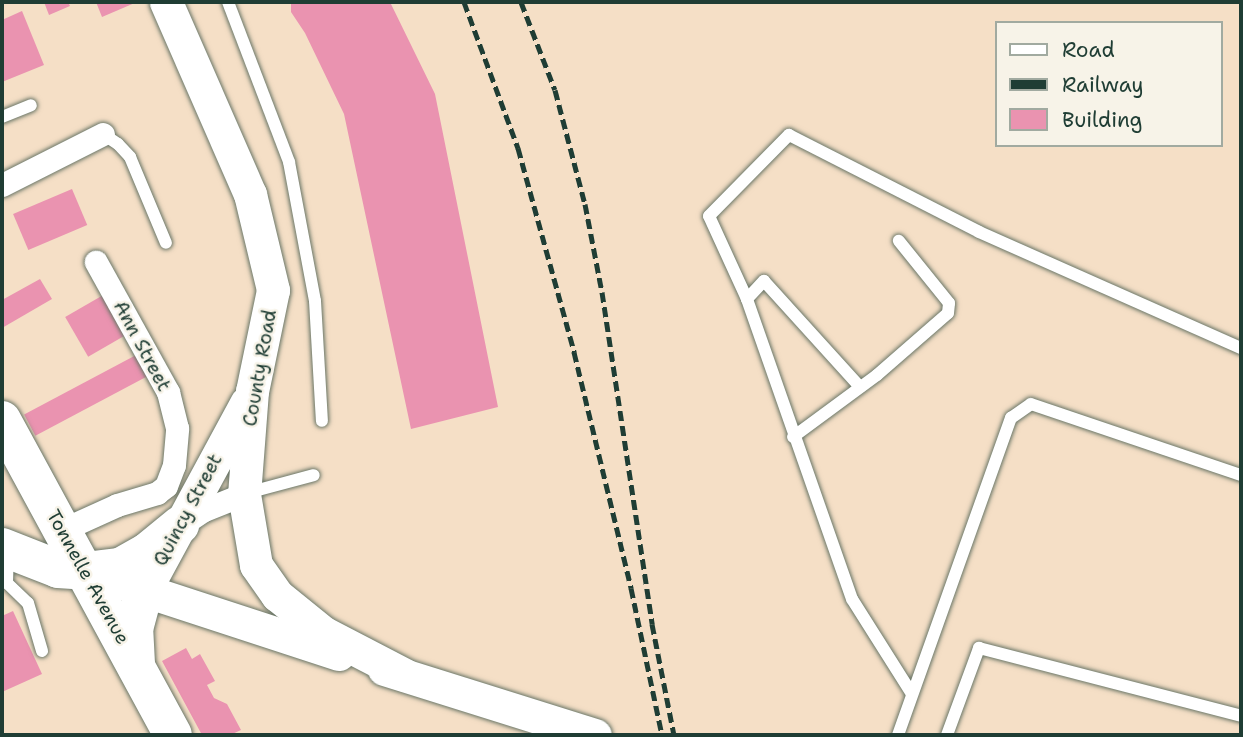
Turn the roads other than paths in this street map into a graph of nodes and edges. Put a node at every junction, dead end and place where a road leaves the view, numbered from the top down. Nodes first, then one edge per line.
1 (166, 2) edge
2 (228, 2) edge
3 (31, 104) dead end
4 (2, 117) edge
5 (103, 134) joint
6 (2, 185) edge
7 (899, 241) dead end
8 (166, 243) dead end
9 (96, 262) dead end
10 (747, 299) junction
11 (1241, 348) edge
12 (860, 387) junction
13 (252, 391) junction
14 (2, 420) edge
15 (322, 421) dead end
16 (793, 437) junction
17 (2, 468) edge
18 (314, 475) dead end
19 (1241, 475) edge
20 (243, 494) junction
21 (180, 525) junction
22 (62, 530) junction
23 (5, 565) edge
24 (72, 570) junction
25 (144, 592) junction
26 (42, 651) dead end
27 (136, 664) junction
28 (405, 675) junction
29 (912, 694) junction
30 (1241, 716) edge
31 (556, 729) edge
32 (142, 735) edge
33 (173, 735) edge
34 (594, 735) edge
35 (898, 735) edge
36 (947, 735) edge

1 - 13 main road, County Road
2 - 15 lane
3 - 4 lane
5 - 6 street
5 - 8 lane
7 - 12 lane
9 - 22 street, Ann Street
10 - 11 lane
10 - 12 lane
10 - 16 lane
12 - 16 lane
13 - 20 main road, County Road
13 - 21 main road, Quincy Street
14 - 22 highway, Tonnelle Avenue
16 - 29 lane
17 - 24 highway, Tonnelle Avenue
18 - 20 lane
19 - 29 lane
20 - 21 street
20 - 28 main road, County Road
21 - 24 highway
21 - 25 main road, Quincy Street
22 - 24 highway, Tonnelle Avenue
23 - 24 highway
23 - 26 lane
24 - 25 main road, County Road
24 - 27 highway, Tonnelle Avenue
24 - 32 highway, Tonnelle Avenue
25 - 27 highway
25 - 28 main road, County Road
27 - 33 highway, Tonnelle Avenue
28 - 31 main road, County Road
29 - 35 lane
30 - 36 lane
31 - 34 main road, County Road

